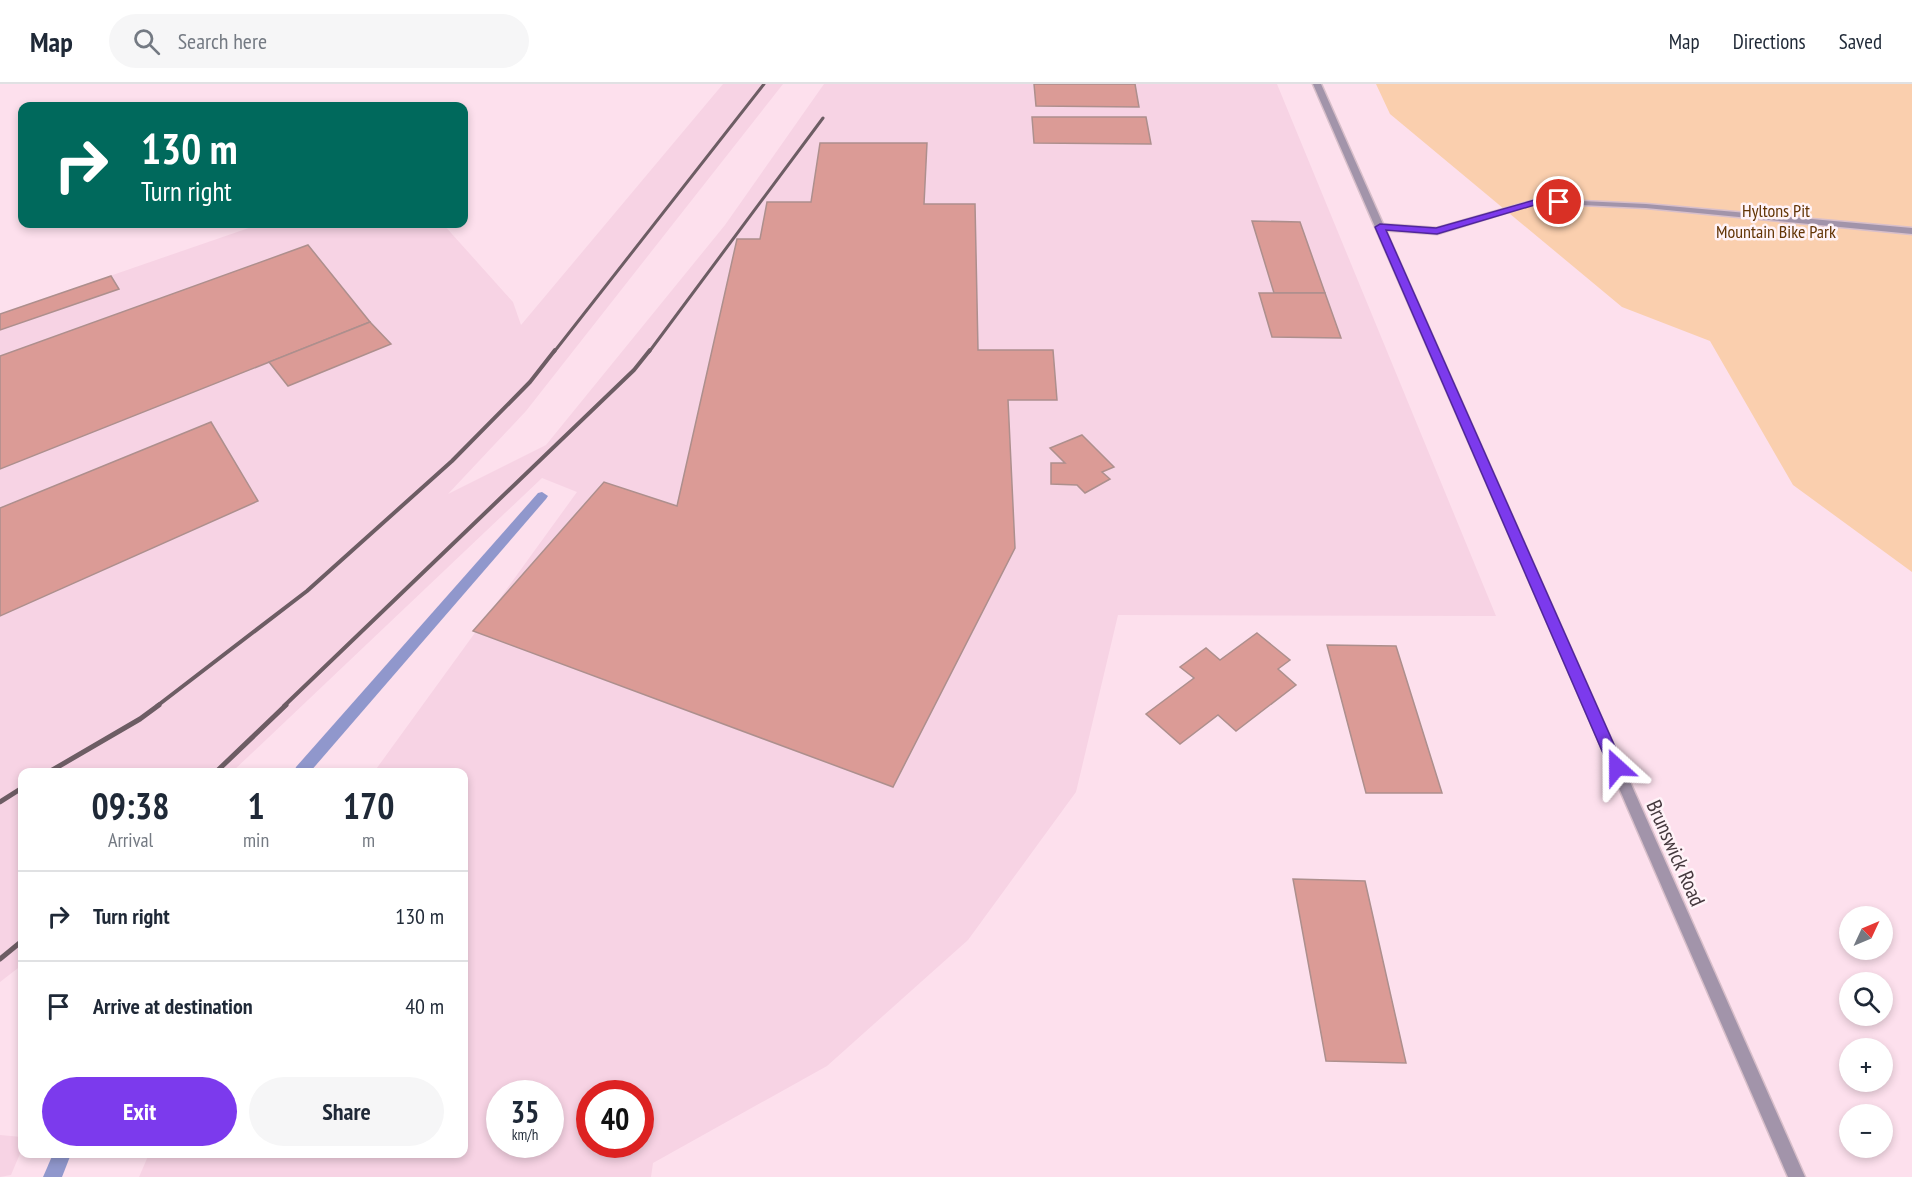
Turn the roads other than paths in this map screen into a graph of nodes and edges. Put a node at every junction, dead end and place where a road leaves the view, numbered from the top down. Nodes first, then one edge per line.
1 (1317, 84) edge
2 (1380, 227) junction
3 (1912, 231) edge
4 (1797, 1177) edge

1 - 2 street, Brunswick Road
2 - 3 street
2 - 4 street, Brunswick Road

